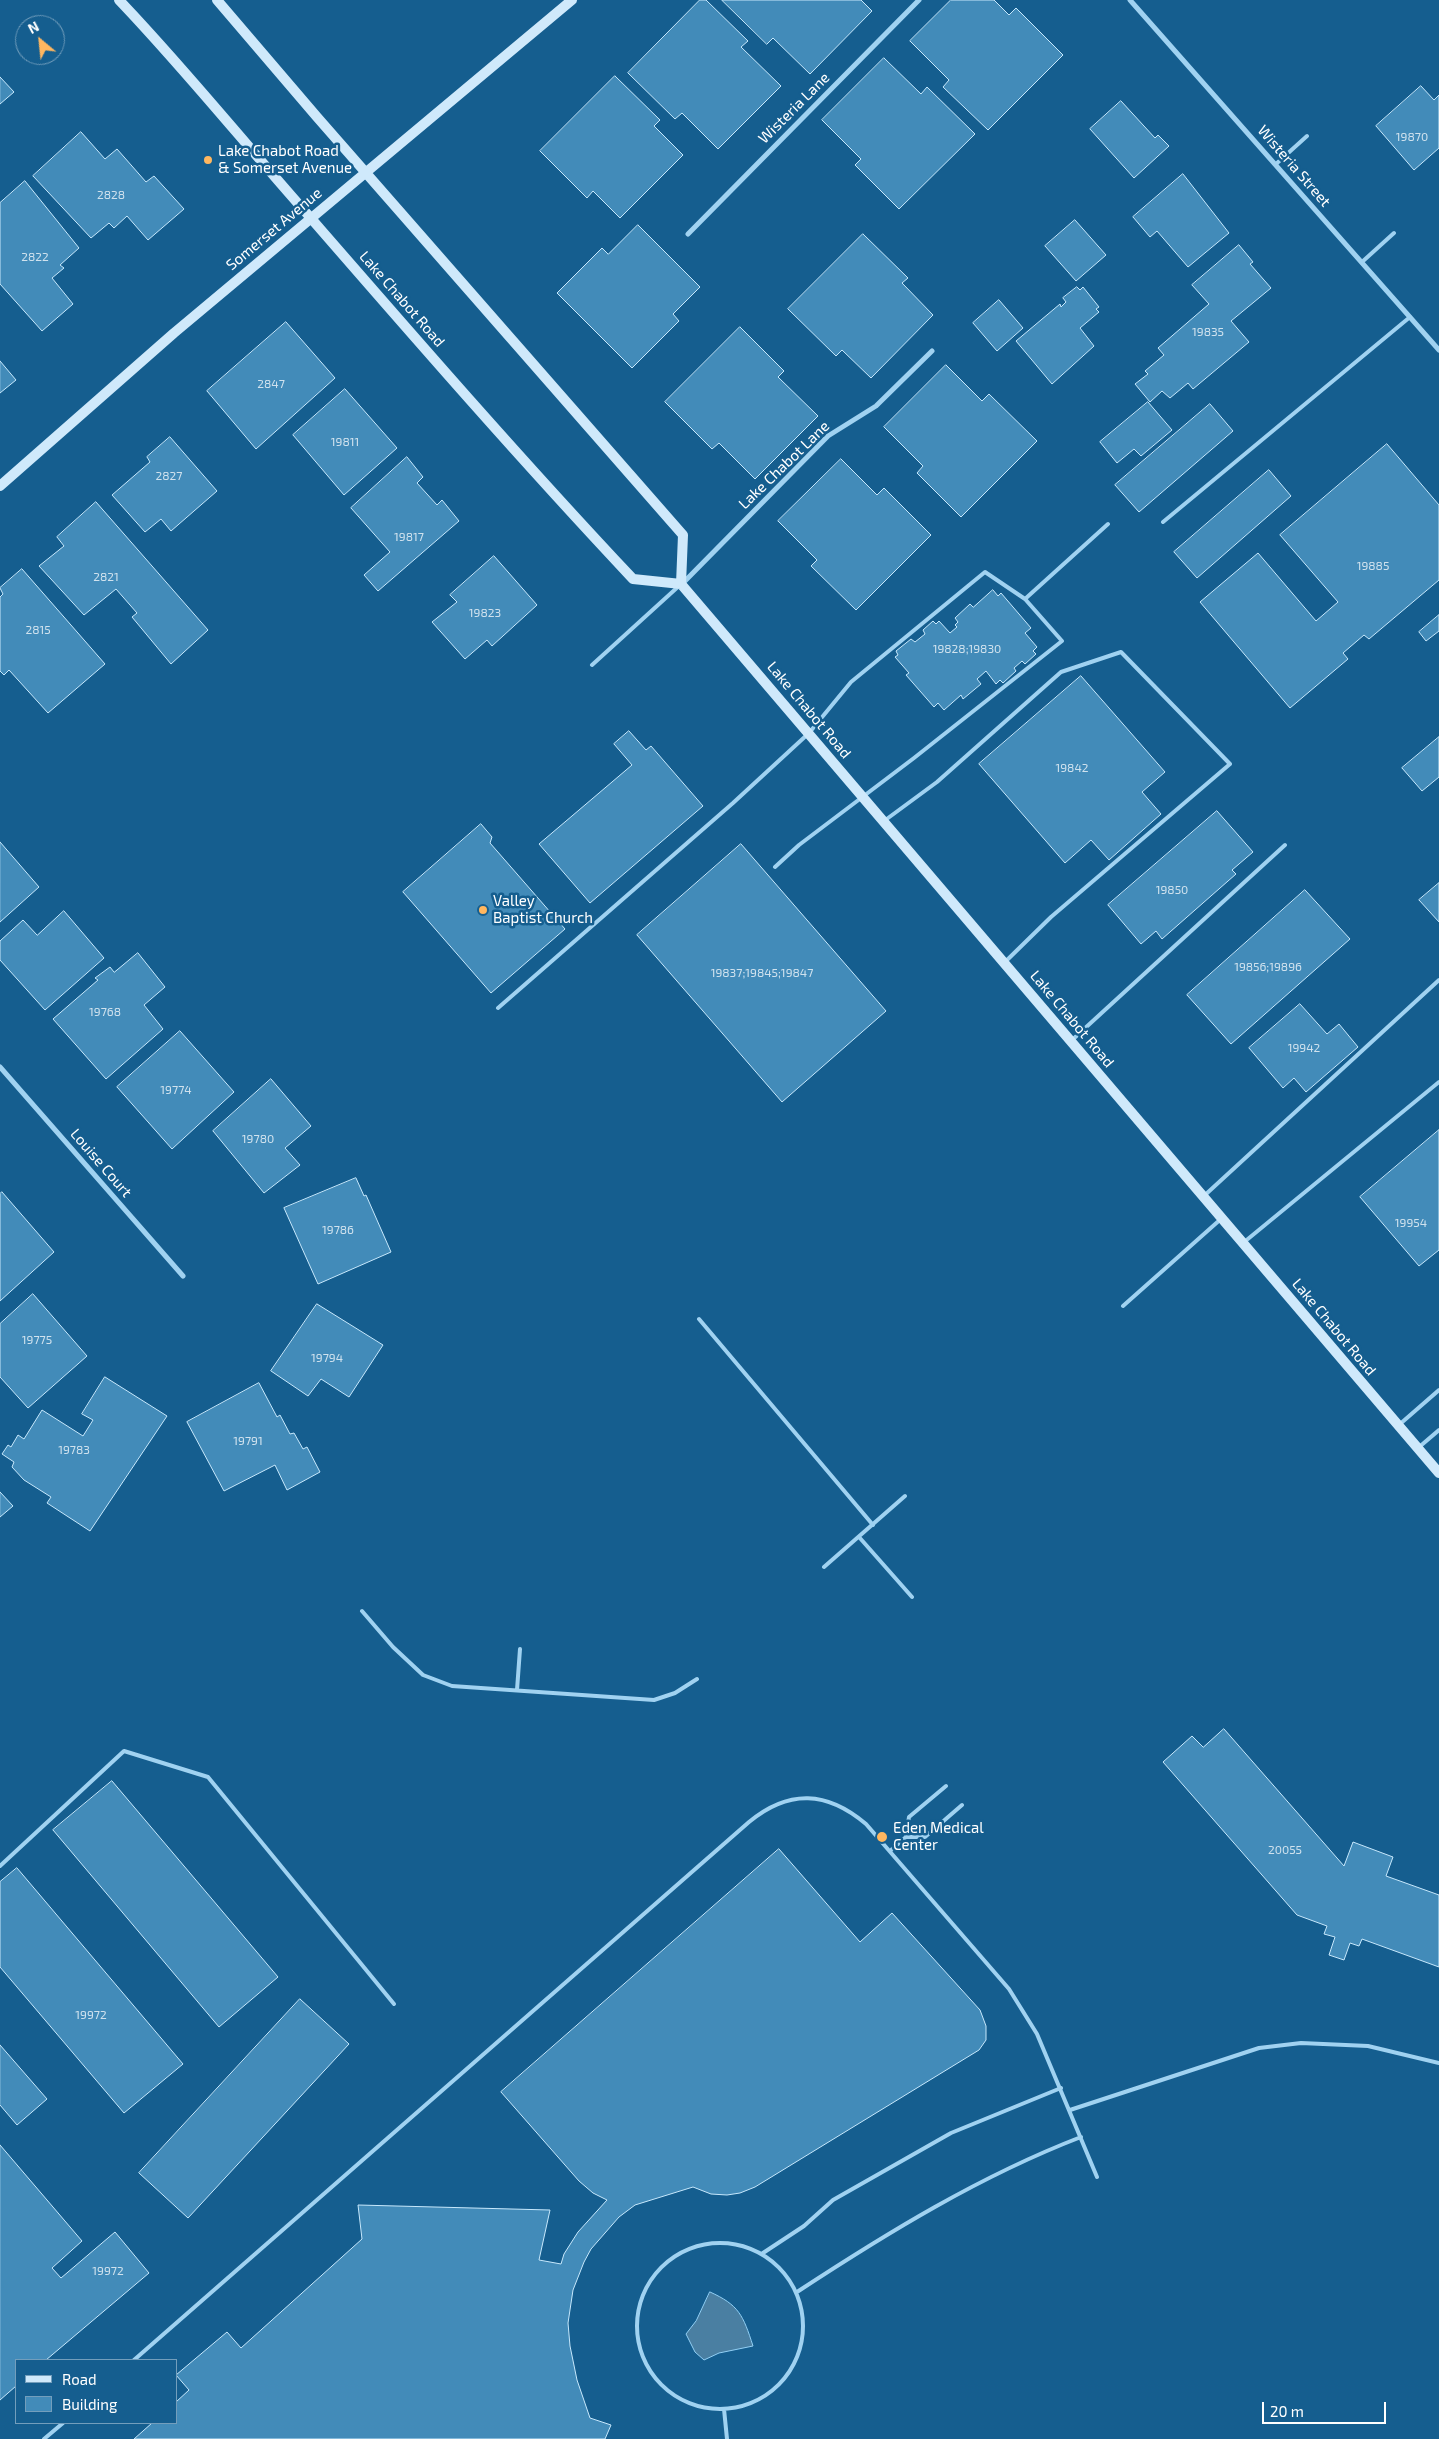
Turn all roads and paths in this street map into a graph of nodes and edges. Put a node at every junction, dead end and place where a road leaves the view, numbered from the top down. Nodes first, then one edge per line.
1 (118, 0) edge
2 (217, 0) edge
3 (572, 0) edge
4 (918, 0) edge
5 (1130, 0) edge
6 (1307, 136) dead end
7 (1276, 164) junction
8 (366, 172) junction
9 (310, 218) junction
10 (1394, 233) dead end
11 (688, 234) dead end
12 (1362, 262) junction
13 (1410, 317) junction
14 (1439, 350) edge
15 (932, 351) dead end
16 (0, 486) edge
17 (1163, 522) dead end
18 (1108, 524) dead end
19 (681, 584) junction
20 (1025, 599) junction
21 (592, 665) dead end
22 (808, 733) junction
23 (863, 796) junction
24 (884, 821) junction
25 (1285, 845) dead end
26 (775, 867) dead end
27 (1004, 963) junction
28 (1439, 980) edge
29 (498, 1008) dead end
30 (1071, 1041) junction
31 (0, 1067) edge
32 (1439, 1082) edge
33 (1203, 1196) junction
34 (1222, 1218) junction
35 (1243, 1243) junction
36 (183, 1276) dead end
37 (1123, 1306) dead end
38 (698, 1319) dead end
39 (1439, 1390) edge
40 (1398, 1425) junction
41 (1439, 1430) edge
42 (1418, 1448) junction
43 (1439, 1473) edge
44 (905, 1496) dead end
45 (872, 1525) junction
46 (859, 1537) junction
47 (824, 1568) dead end
48 (912, 1597) dead end
49 (362, 1611) dead end
50 (520, 1648) dead end
51 (696, 1680) dead end
52 (517, 1690) junction
53 (946, 1786) dead end
54 (962, 1805) dead end
55 (906, 1837) junction
56 (890, 1851) junction
57 (0, 1866) edge
58 (394, 2004) dead end
59 (1439, 2063) edge
60 (1061, 2088) junction
61 (1070, 2110) junction
62 (1081, 2137) junction
63 (1098, 2177) dead end
64 (763, 2253) junction
65 (797, 2292) junction
66 (135, 2359) edge
67 (724, 2409) junction
68 (62, 2424) edge
69 (44, 2439) edge
70 (727, 2439) edge

1 - 9 main road, Lake Chabot Road
2 - 8 main road
3 - 8 main road, Somerset Avenue
4 - 11 street, Wisteria Lane
5 - 7 street, Wisteria Street
6 - 7 lane
7 - 12 street, Wisteria Street
8 - 9 main road, Somerset Avenue
8 - 19 main road
9 - 16 main road, Somerset Avenue
9 - 19 main road, Lake Chabot Road
10 - 12 lane
12 - 13 street, Wisteria Street
13 - 14 street, Wisteria Street
13 - 17 lane
15 - 19 street, Lake Chabot Lane
18 - 20 lane
19 - 21 lane
19 - 22 main road, Lake Chabot Road
20 - 22 lane
20 - 23 lane
22 - 23 main road, Lake Chabot Road
22 - 29 lane
23 - 24 main road, Lake Chabot Road
23 - 26 lane
24 - 27 main road, Lake Chabot Road
24 - 27 lane
25 - 30 lane
27 - 30 main road, Lake Chabot Road
28 - 33 lane
30 - 33 main road, Lake Chabot Road
31 - 36 street, Louise Court
32 - 35 lane
33 - 34 main road, Lake Chabot Road
34 - 35 main road, Lake Chabot Road
34 - 37 lane
35 - 40 main road, Lake Chabot Road
38 - 45 lane
39 - 40 lane
40 - 42 main road, Lake Chabot Road
41 - 42 lane
42 - 43 main road, Lake Chabot Road
44 - 45 lane
45 - 46 lane
46 - 47 lane
46 - 48 lane
49 - 52 lane
50 - 52 lane
51 - 52 lane
53 - 55 lane
54 - 55 lane
55 - 56 lane
56 - 60 lane
56 - 66 lane
57 - 58 lane
59 - 61 lane
60 - 61 lane
60 - 64 lane
61 - 62 lane
62 - 63 lane
62 - 65 lane
64 - 65 lane
64 - 67 lane
65 - 67 lane
67 - 70 lane
68 - 69 lane

